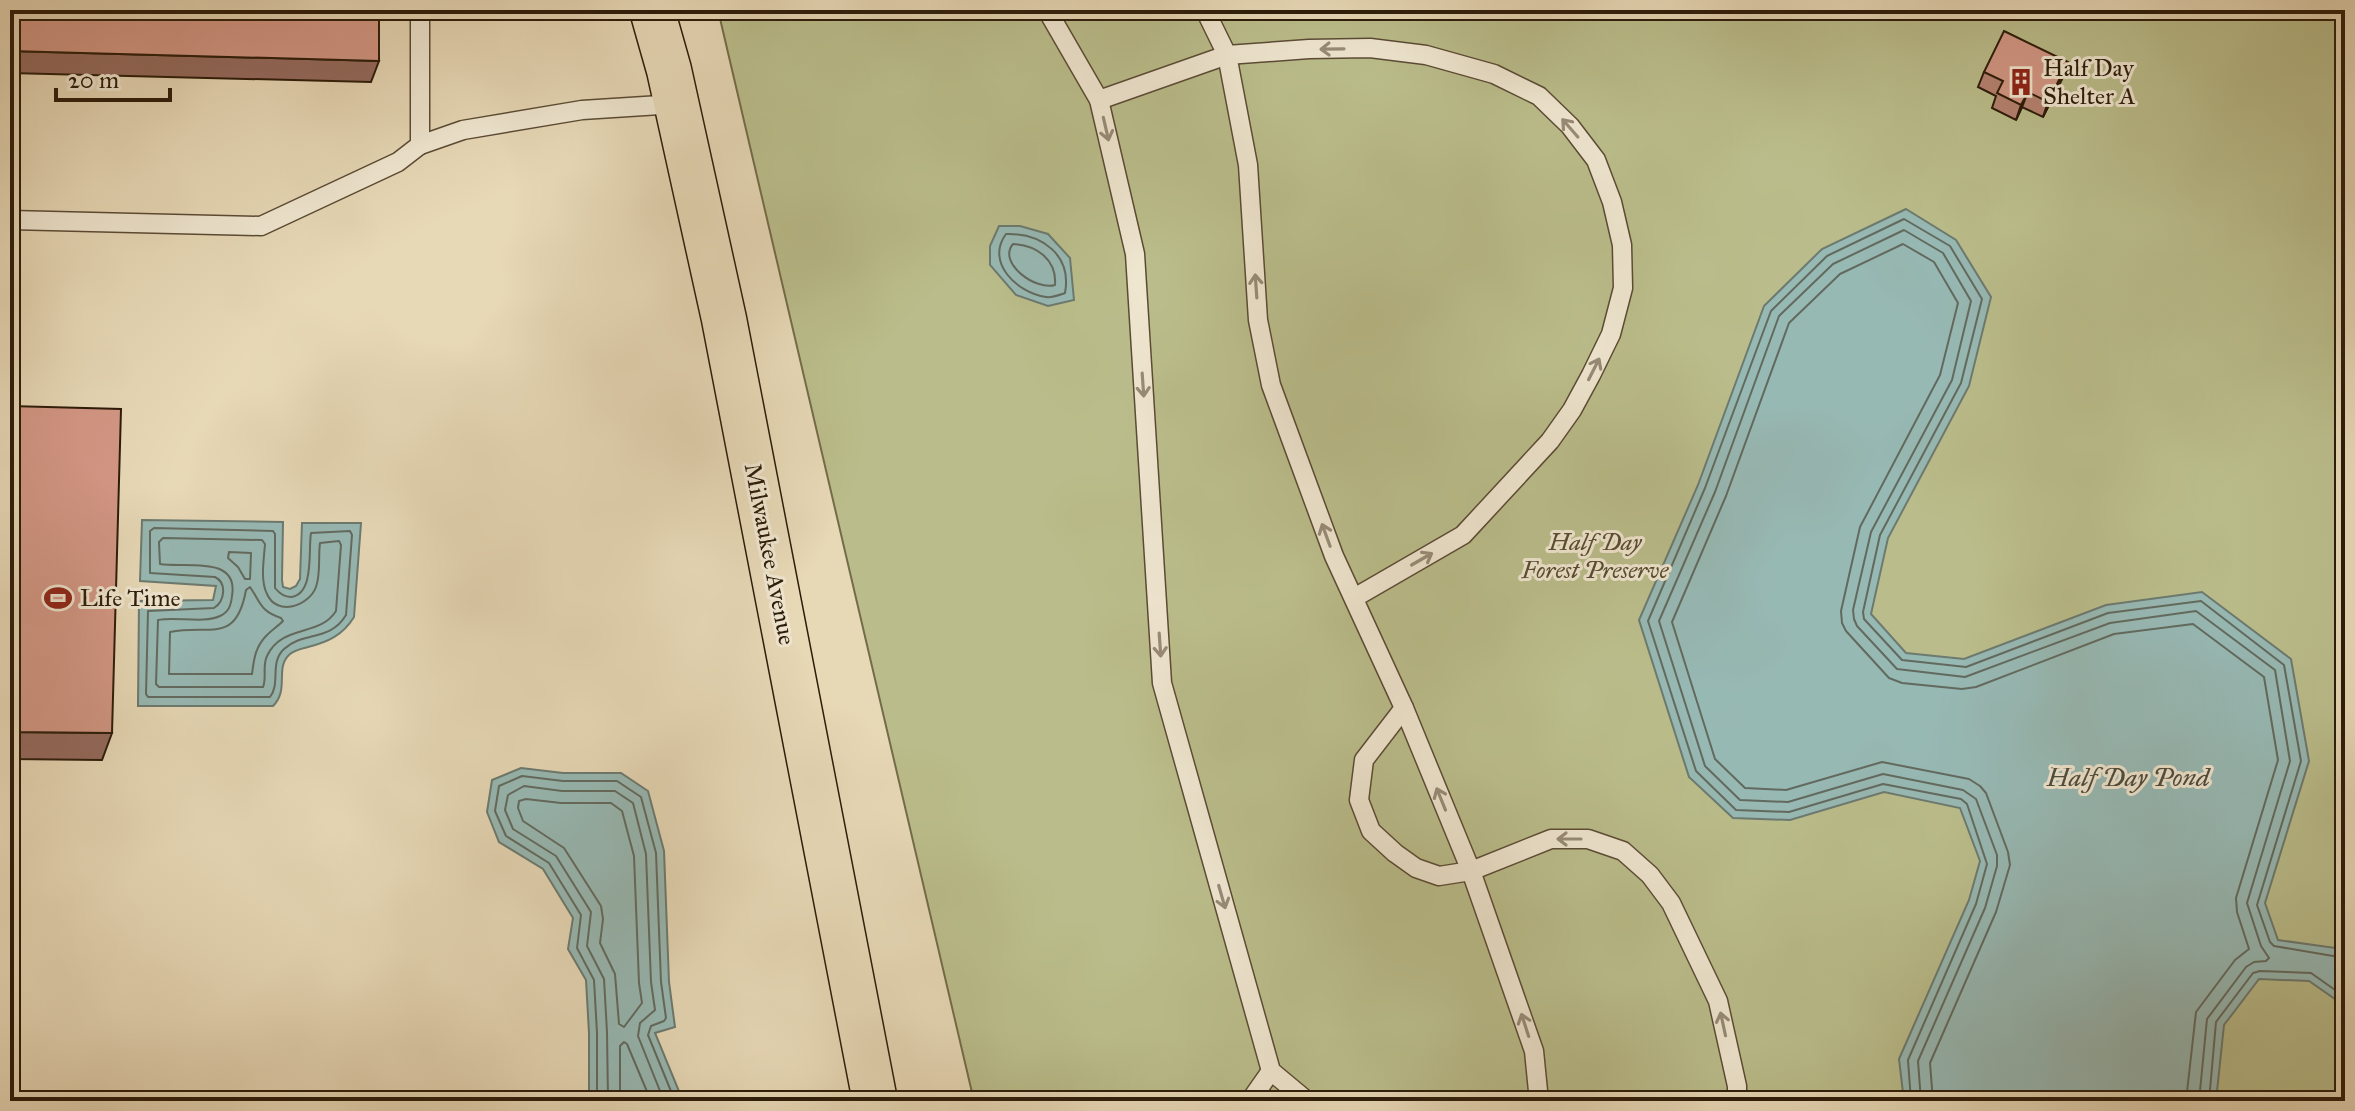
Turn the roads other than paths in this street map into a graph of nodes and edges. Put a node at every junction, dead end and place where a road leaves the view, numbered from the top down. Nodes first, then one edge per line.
1 (420, 10) edge
2 (652, 10) edge
3 (1047, 10) edge
4 (1205, 10) edge
5 (1227, 55) junction
6 (1099, 100) junction
7 (676, 104) junction
8 (420, 145) junction
9 (10, 220) edge
10 (1354, 598) junction
11 (1404, 708) junction
12 (1471, 871) junction
13 (1271, 1071) junction
14 (875, 1101) edge
15 (1250, 1101) edge
16 (1307, 1101) edge
17 (1539, 1101) edge
18 (1737, 1101) edge

1 - 8 lane
2 - 7 main road, Milwaukee Avenue
3 - 6 lane
4 - 5 lane
5 - 6 lane
10 -> 5 lane
10 -> 5 lane
6 -> 13 lane
7 - 8 lane
7 - 14 main road, Milwaukee Avenue
8 - 9 lane
10 - 11 lane
12 -> 11 lane
11 - 12 lane
17 -> 12 lane
18 -> 12 lane
13 - 15 lane
13 - 16 lane

